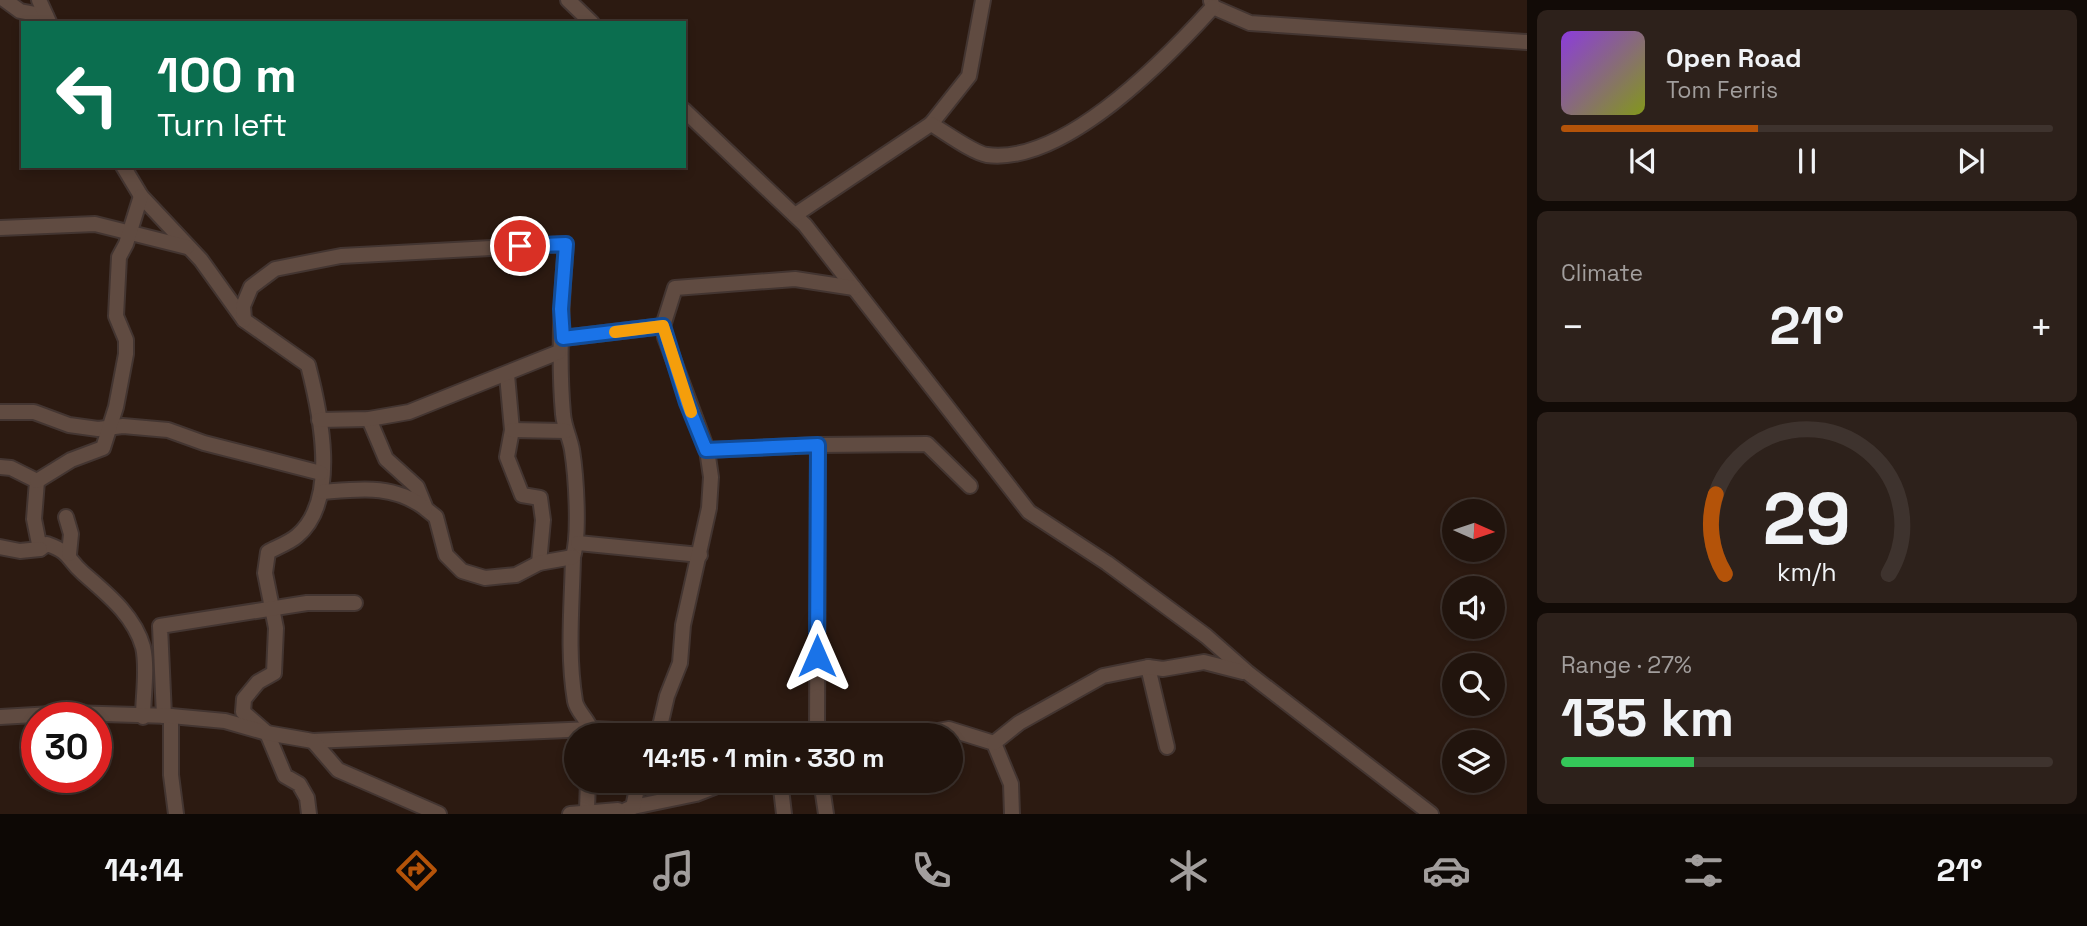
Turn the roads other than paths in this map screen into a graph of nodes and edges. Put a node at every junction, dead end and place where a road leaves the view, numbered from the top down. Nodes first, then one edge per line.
1 (5, 0) edge
2 (39, 0) edge
3 (568, 0) edge
4 (983, 0) edge
5 (1212, 4) edge
6 (48, 20) edge
7 (590, 21) edge
8 (1527, 42) edge
9 (686, 112) edge
10 (932, 124) junction
11 (124, 168) edge
12 (141, 196) junction
13 (795, 215) junction
14 (0, 228) edge
15 (129, 231) junction
16 (188, 247) junction
17 (854, 288) junction
18 (244, 320) junction
19 (663, 326) junction
20 (563, 338) junction
21 (559, 352) junction
22 (507, 375) junction
23 (0, 412) edge
24 (369, 418) junction
25 (319, 420) junction
26 (110, 428) junction
27 (512, 430) junction
28 (566, 431) junction
29 (818, 445) junction
30 (706, 450) junction
31 (0, 467) edge
32 (321, 473) junction
33 (37, 481) junction
34 (970, 486) dead end
35 (322, 492) junction
36 (426, 509) junction
37 (66, 517) dead end
38 (0, 547) edge
39 (40, 549) junction
40 (575, 550) junction
41 (69, 554) junction
42 (700, 555) junction
43 (539, 562) junction
44 (355, 603) dead end
45 (274, 610) junction
46 (1148, 667) junction
47 (1248, 673) junction
48 (168, 716) junction
49 (0, 717) edge
50 (144, 717) junction
51 (586, 723) edge
52 (661, 723) edge
53 (817, 723) edge
54 (267, 733) junction
55 (564, 733) edge
56 (963, 733) edge
57 (313, 741) junction
58 (994, 743) junction
59 (1167, 747) dead end
60 (1397, 788) junction
61 (588, 793) edge
62 (632, 793) edge
63 (699, 793) edge
64 (782, 793) edge
65 (823, 793) edge
66 (587, 810) junction
67 (623, 810) edge
68 (177, 814) edge
69 (309, 814) edge
70 (439, 814) edge
71 (570, 814) edge
72 (784, 814) edge
73 (826, 814) edge
74 (1012, 814) edge
75 (1411, 814) edge
76 (1431, 814) edge

1 - 6 street
2 - 6 street
3 - 7 street
4 - 10 street
5 - 8 street
5 - 10 street
9 - 13 street
10 - 13 street
11 - 12 street
12 - 15 street
12 - 16 street
13 - 17 street
14 - 15 street
15 - 16 street
15 - 26 street
16 - 18 street
17 - 19 street
17 - 47 street
18 - 20 street
18 - 25 street
19 - 20 street
19 - 30 street
20 - 21 street
21 - 22 street
21 - 28 street
22 - 24 street
22 - 27 street
23 - 26 street
24 - 25 street
24 - 36 street
25 - 32 street
26 - 32 street
26 - 33 street
27 - 28 street
27 - 43 street
28 - 40 street
29 - 30 street
29 - 34 street
29 - 53 street
30 - 42 street
31 - 33 street
32 - 35 street
33 - 39 street
35 - 36 street
35 - 45 street
36 - 43 street
37 - 41 street
38 - 39 street
39 - 41 street
40 - 42 street
40 - 43 street
40 - 51 street
41 - 50 street
42 - 52 street
44 - 45 street
45 - 48 street
45 - 54 street
46 - 47 street
46 - 58 street
46 - 59 street
47 - 60 street
48 - 50 street
48 - 54 street
48 - 68 street
49 - 50 street
54 - 57 street
54 - 69 street
55 - 57 street
56 - 58 street
57 - 70 street
58 - 74 street
60 - 75 street
60 - 76 street
61 - 66 street
62 - 67 street
63 - 67 street
64 - 72 street
65 - 73 street
66 - 67 street
66 - 71 street

